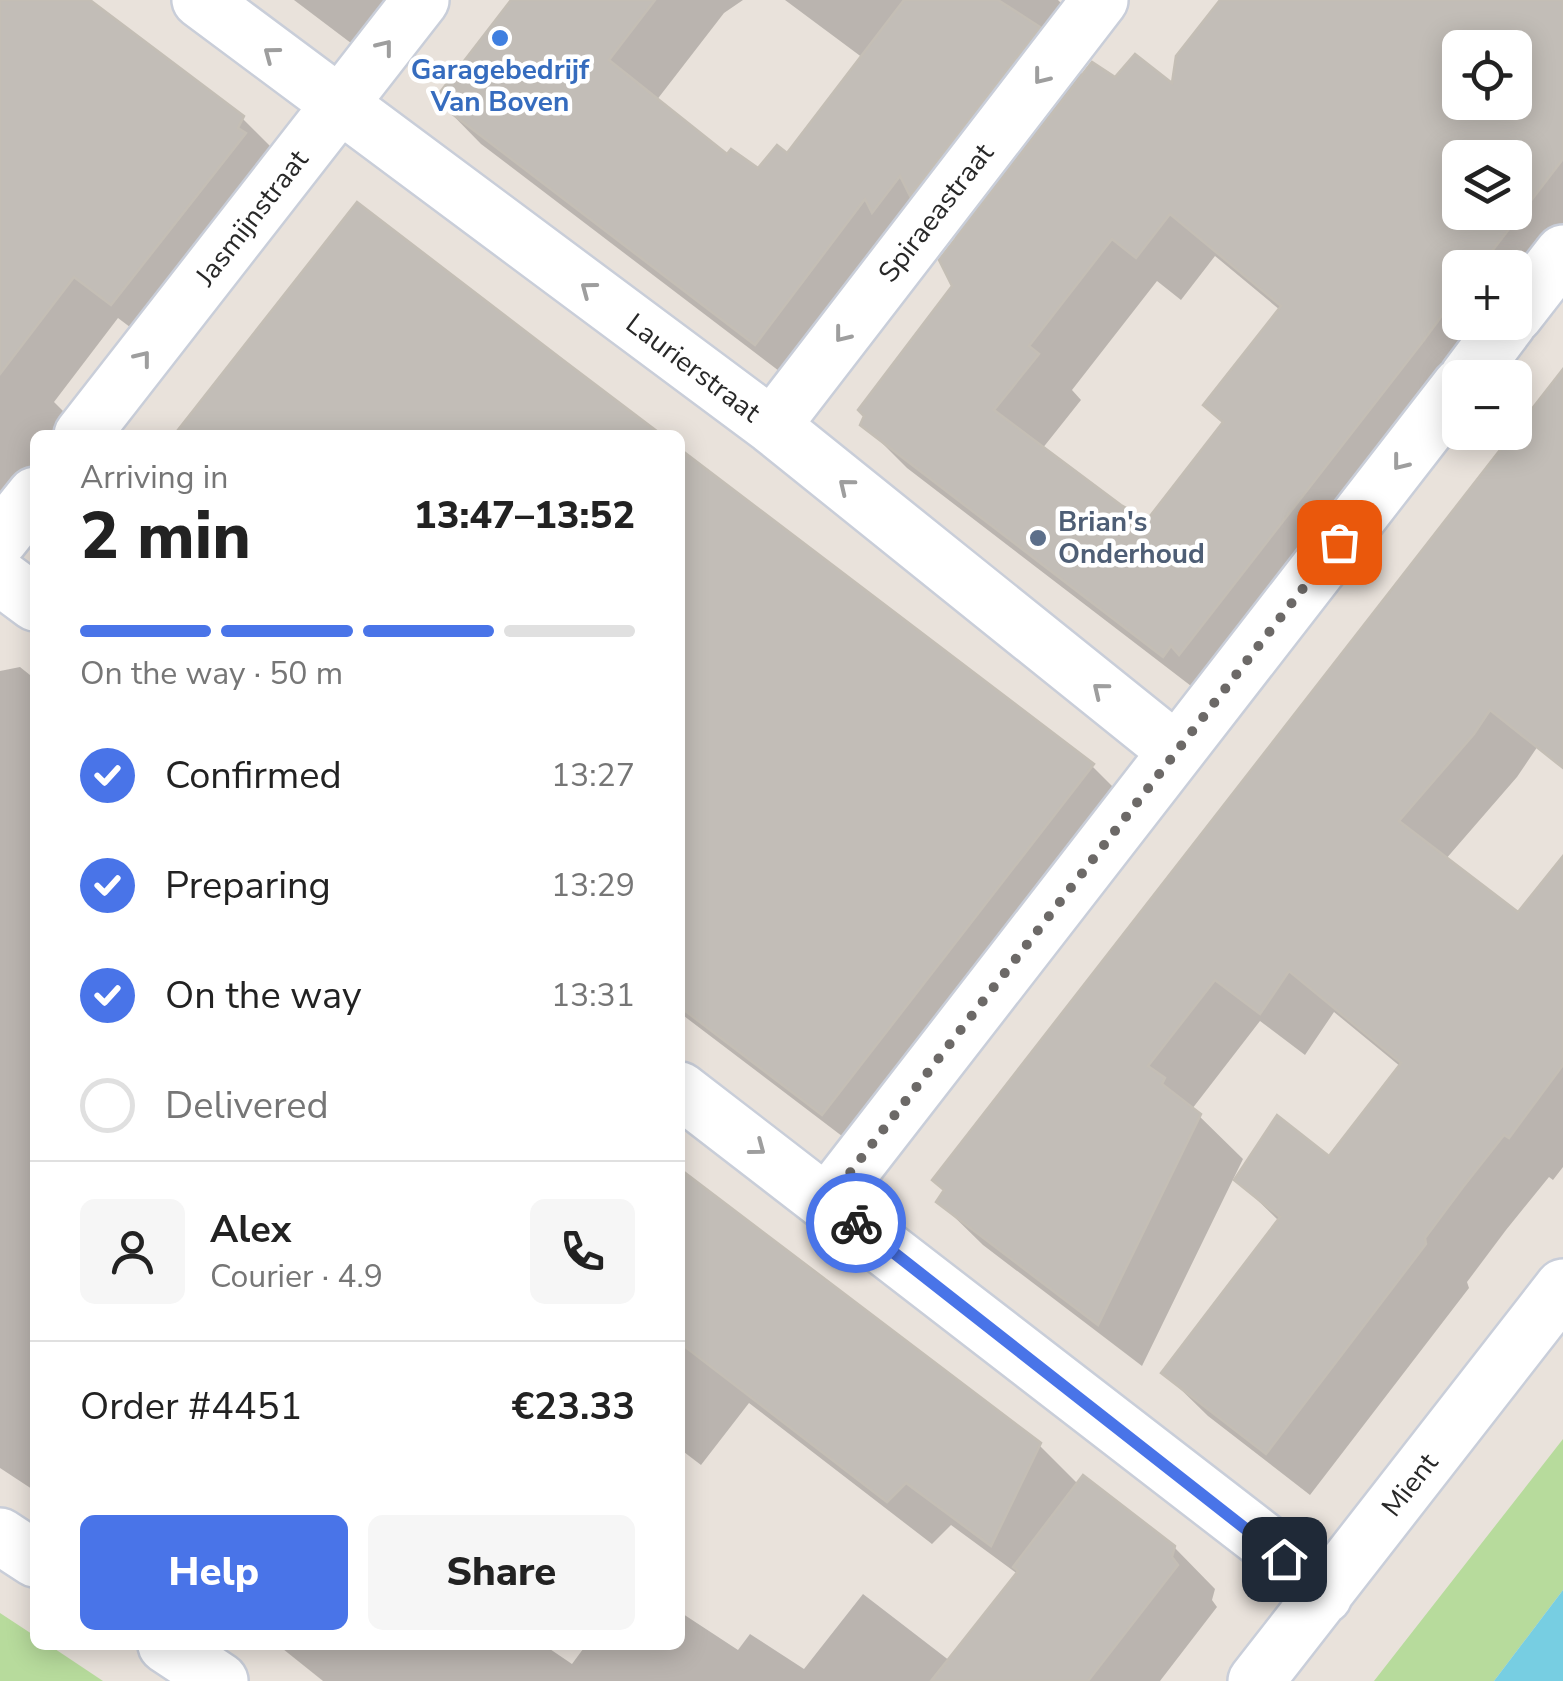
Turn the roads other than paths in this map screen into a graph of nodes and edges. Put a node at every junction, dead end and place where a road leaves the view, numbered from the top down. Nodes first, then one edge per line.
1 (200, 0) edge
2 (422, 0) edge
3 (1100, 0) edge
4 (339, 106) junction
5 (1563, 253) edge
6 (1532, 293) edge
7 (1495, 340) edge
8 (1480, 360) edge
9 (1442, 409) edge
10 (772, 426) junction
11 (86, 430) edge
12 (30, 501) edge
13 (0, 539) edge
14 (0, 576) edge
15 (30, 599) edge
16 (1176, 751) junction
17 (685, 1094) edge
18 (828, 1201) junction
19 (1563, 1288) edge
20 (0, 1536) edge
21 (30, 1556) edge
22 (1324, 1596) junction
23 (174, 1650) edge
24 (220, 1681) edge
25 (1256, 1681) edge

4 -> 1 street, Laurierstraat
4 -> 2 street, Jasmijnstraat
3 -> 10 street, Spiraeastraat
10 -> 4 street, Laurierstraat
11 -> 4 street, Jasmijnstraat
5 - 6 street
7 - 8 street
9 -> 16 street
16 -> 10 street, Laurierstraat
12 - 13 street
14 - 15 street
16 - 18 street
17 -> 18 street
18 - 22 street
19 - 22 street, Mient
20 - 21 street
22 - 25 street, Mient
23 - 24 street

